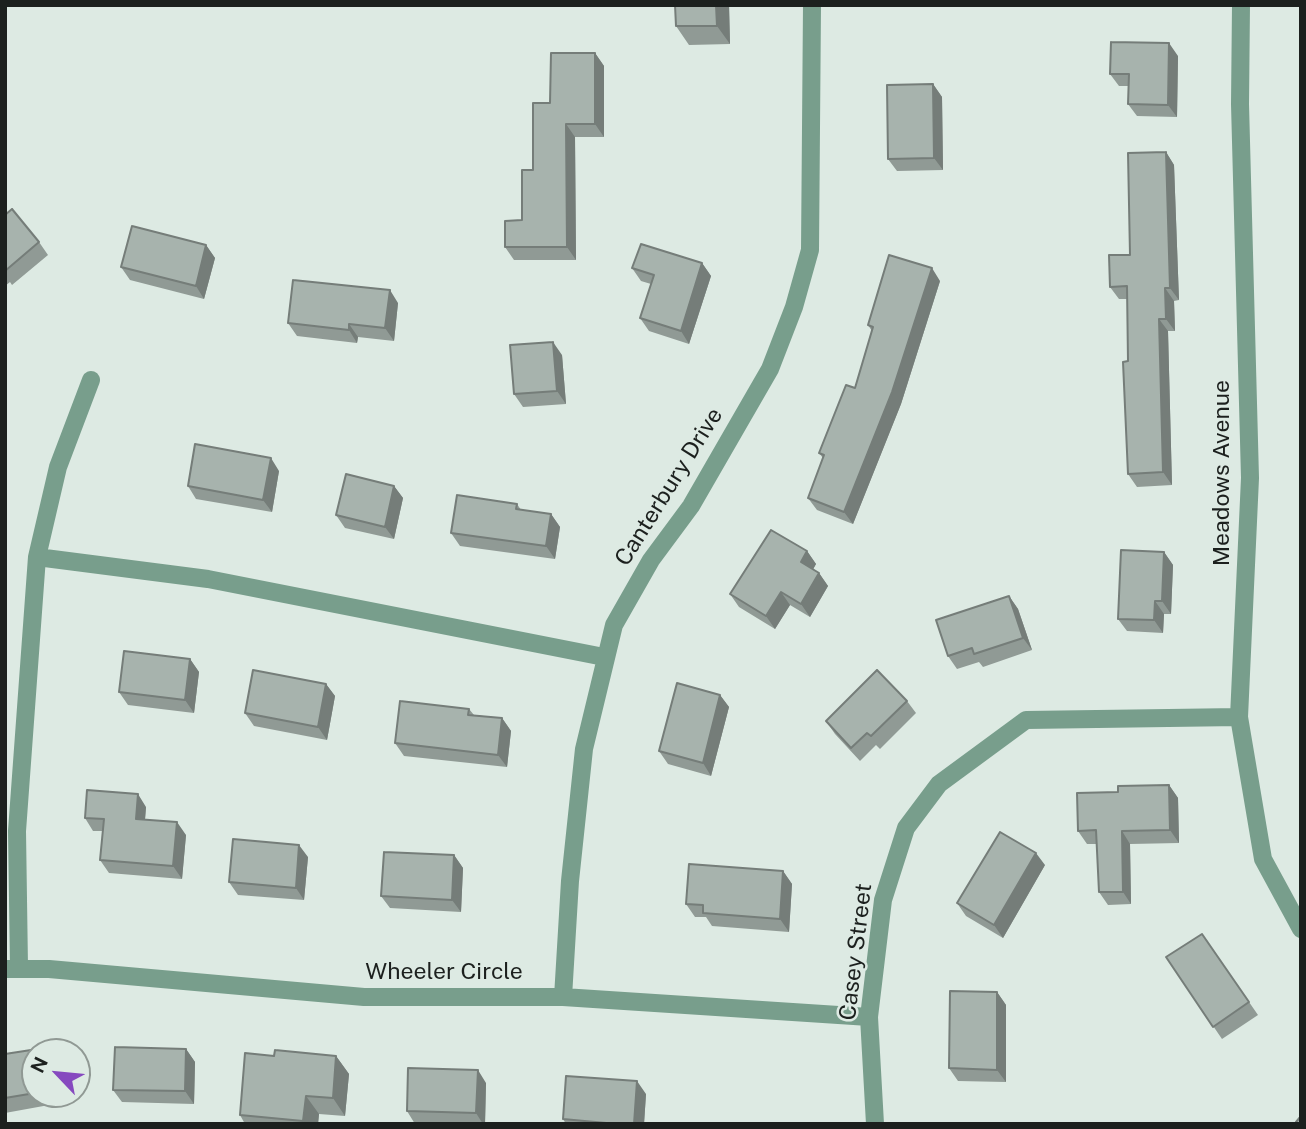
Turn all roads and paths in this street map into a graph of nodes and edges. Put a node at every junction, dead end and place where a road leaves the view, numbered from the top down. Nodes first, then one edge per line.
1 (812, 5) edge
2 (1241, 5) edge
3 (92, 380) dead end
4 (37, 557) junction
5 (604, 657) junction
6 (1239, 718) junction
7 (1301, 929) edge
8 (12, 968) edge
9 (563, 997) junction
10 (869, 1017) junction
11 (875, 1124) edge

1 - 5 street, Canterbury Drive
2 - 6 street, Meadows Avenue
3 - 4 street, Wheeler Circle
4 - 5 street
4 - 8 street, Wheeler Circle
5 - 9 street, Canterbury Drive
6 - 7 street, Meadows Avenue
6 - 10 street, Casey Street
8 - 9 street, Wheeler Circle
9 - 10 street, Wheeler Circle
10 - 11 street, Casey Street

